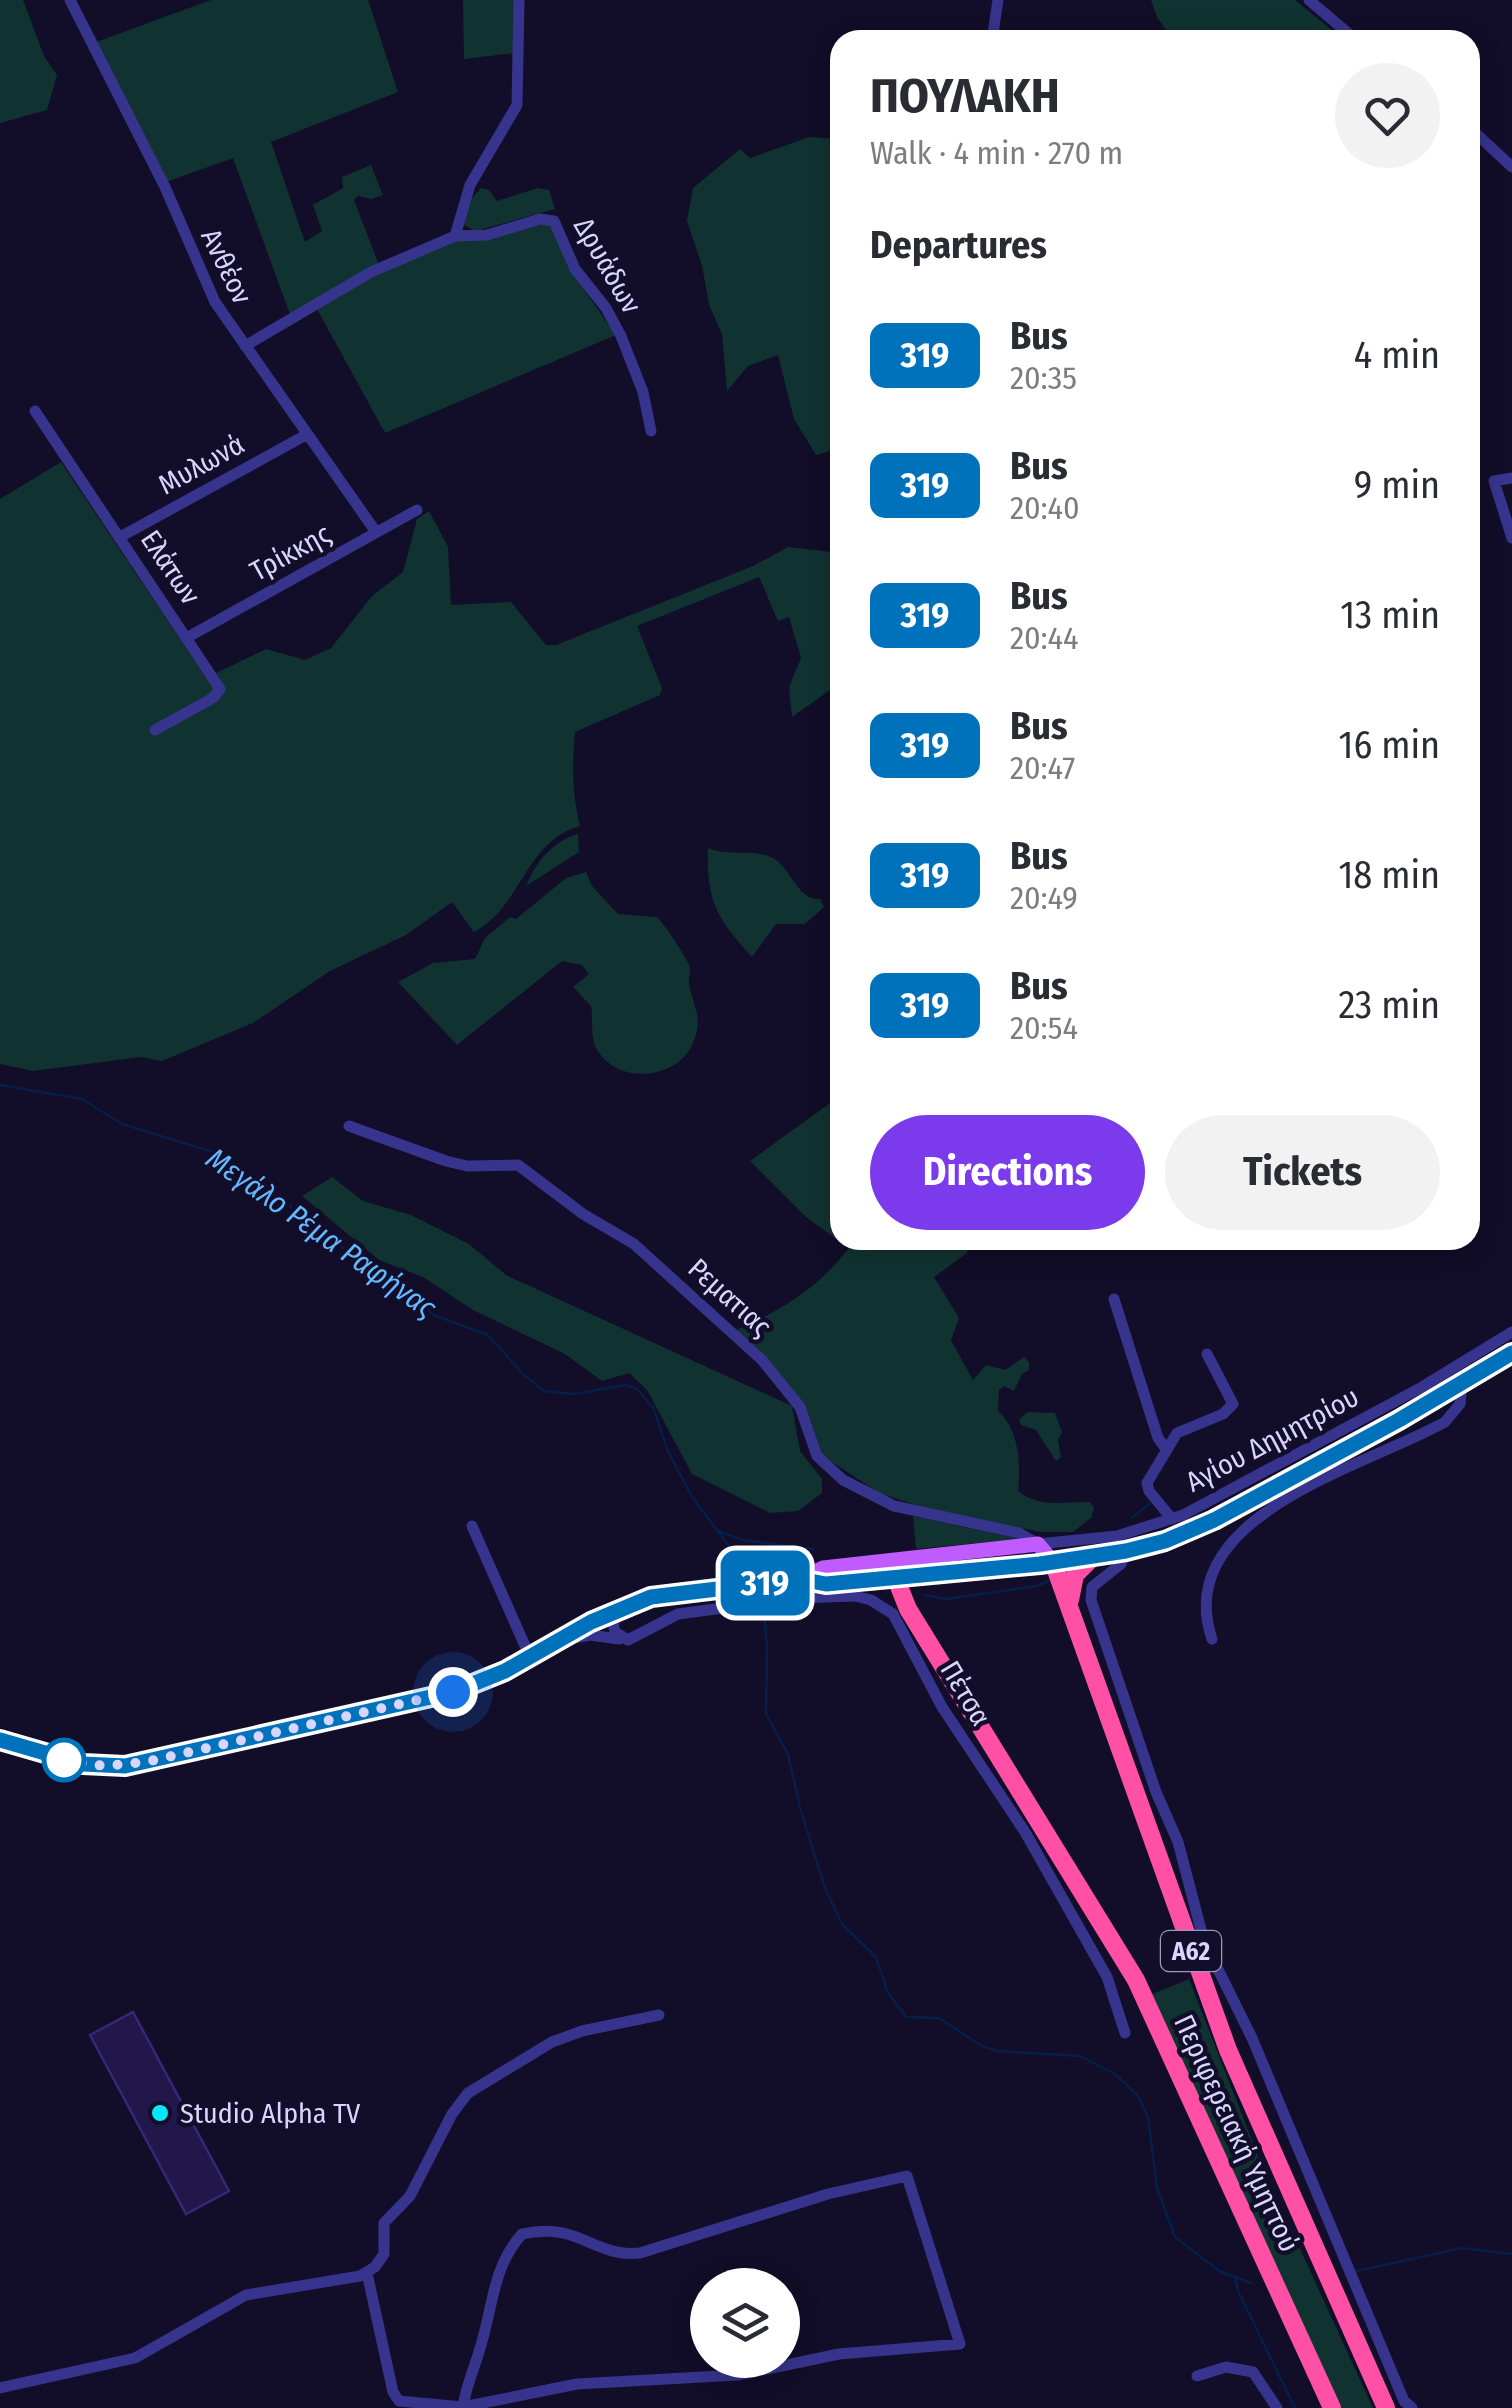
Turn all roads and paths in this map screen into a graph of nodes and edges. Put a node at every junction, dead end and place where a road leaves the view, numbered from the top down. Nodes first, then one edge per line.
1 (70, 0) edge
2 (519, 0) edge
3 (998, 0) edge
4 (1308, 0) edge
5 (994, 30) edge
6 (1344, 30) edge
7 (1480, 138) edge
8 (1512, 168) edge
9 (455, 236) junction
10 (245, 346) junction
11 (35, 411) dead end
12 (651, 431) dead end
13 (306, 434) junction
14 (1512, 478) edge
15 (417, 510) dead end
16 (376, 532) junction
17 (120, 537) junction
18 (1512, 538) edge
19 (188, 636) junction
20 (156, 730) dead end
21 (349, 1126) dead end
22 (1114, 1299) dead end
23 (1512, 1332) edge
24 (1512, 1352) edge
25 (1207, 1354) dead end
26 (1462, 1384) junction
27 (1166, 1449) junction
28 (1172, 1519) junction
29 (472, 1526) dead end
30 (1038, 1544) junction
31 (1126, 1551) junction
32 (1094, 1556) junction
33 (1053, 1562) junction
34 (896, 1569) junction
35 (1070, 1605) junction
36 (616, 1610) junction
37 (1212, 1638) dead end
38 (632, 1639) junction
39 (559, 1640) junction
40 (530, 1658) junction
41 (0, 1740) edge
42 (659, 2015) dead end
43 (1125, 2033) dead end
44 (367, 2273) junction
45 (1197, 2376) dead end
46 (0, 2388) edge
47 (1396, 2404) edge
48 (463, 2407) edge
49 (1277, 2408) edge
50 (1332, 2408) edge

1 - 10 street, Ανθέον
2 - 9 street
3 - 5 street
4 - 6 street
7 - 8 street
9 - 10 street
9 - 12 street, Δρυάδων
10 - 13 street, Ανθέον
11 - 17 street, Ελάτων
13 - 16 street, Ανθέον
13 - 17 street, Μυλωνά
14 - 18 street
15 - 16 street, Τρίκκης
16 - 19 street, Τρίκκης
17 - 19 street, Ελάτων
19 - 20 street, Ελάτων
21 - 30 street, Ρεματιας
22 - 27 street
23 - 28 street, Αγίου Δημητρίου
24 - 26 street, Αγίου Δημητρίου
25 - 27 street
26 - 31 street, Αγίου Δημητρίου
26 - 37 street
27 - 28 street
28 - 30 street, Αγίου Δημητρίου
29 - 40 street
30 - 33 main road
30 - 34 main road
31 - 32 street, Αγίου Δημητρίου
31 - 47 street
32 - 33 street, Αγίου Δημητρίου
32 - 35 highway
33 - 34 main road, Αγίου Δημητρίου
33 - 35 highway, Περιφερειακή Υμηττού
34 - 36 main road
34 - 50 highway, Περιφερειακή Υμηττού / Α62
35 - 47 highway, Περιφερειακή Υμηττού / Α62
36 - 38 street
36 - 39 main road
38 - 39 street
38 - 43 street, Πέτσα
39 - 40 main road
40 - 41 main road
42 - 44 street
44 - 46 street
44 - 48 street
45 - 49 street
48 - 48 street

